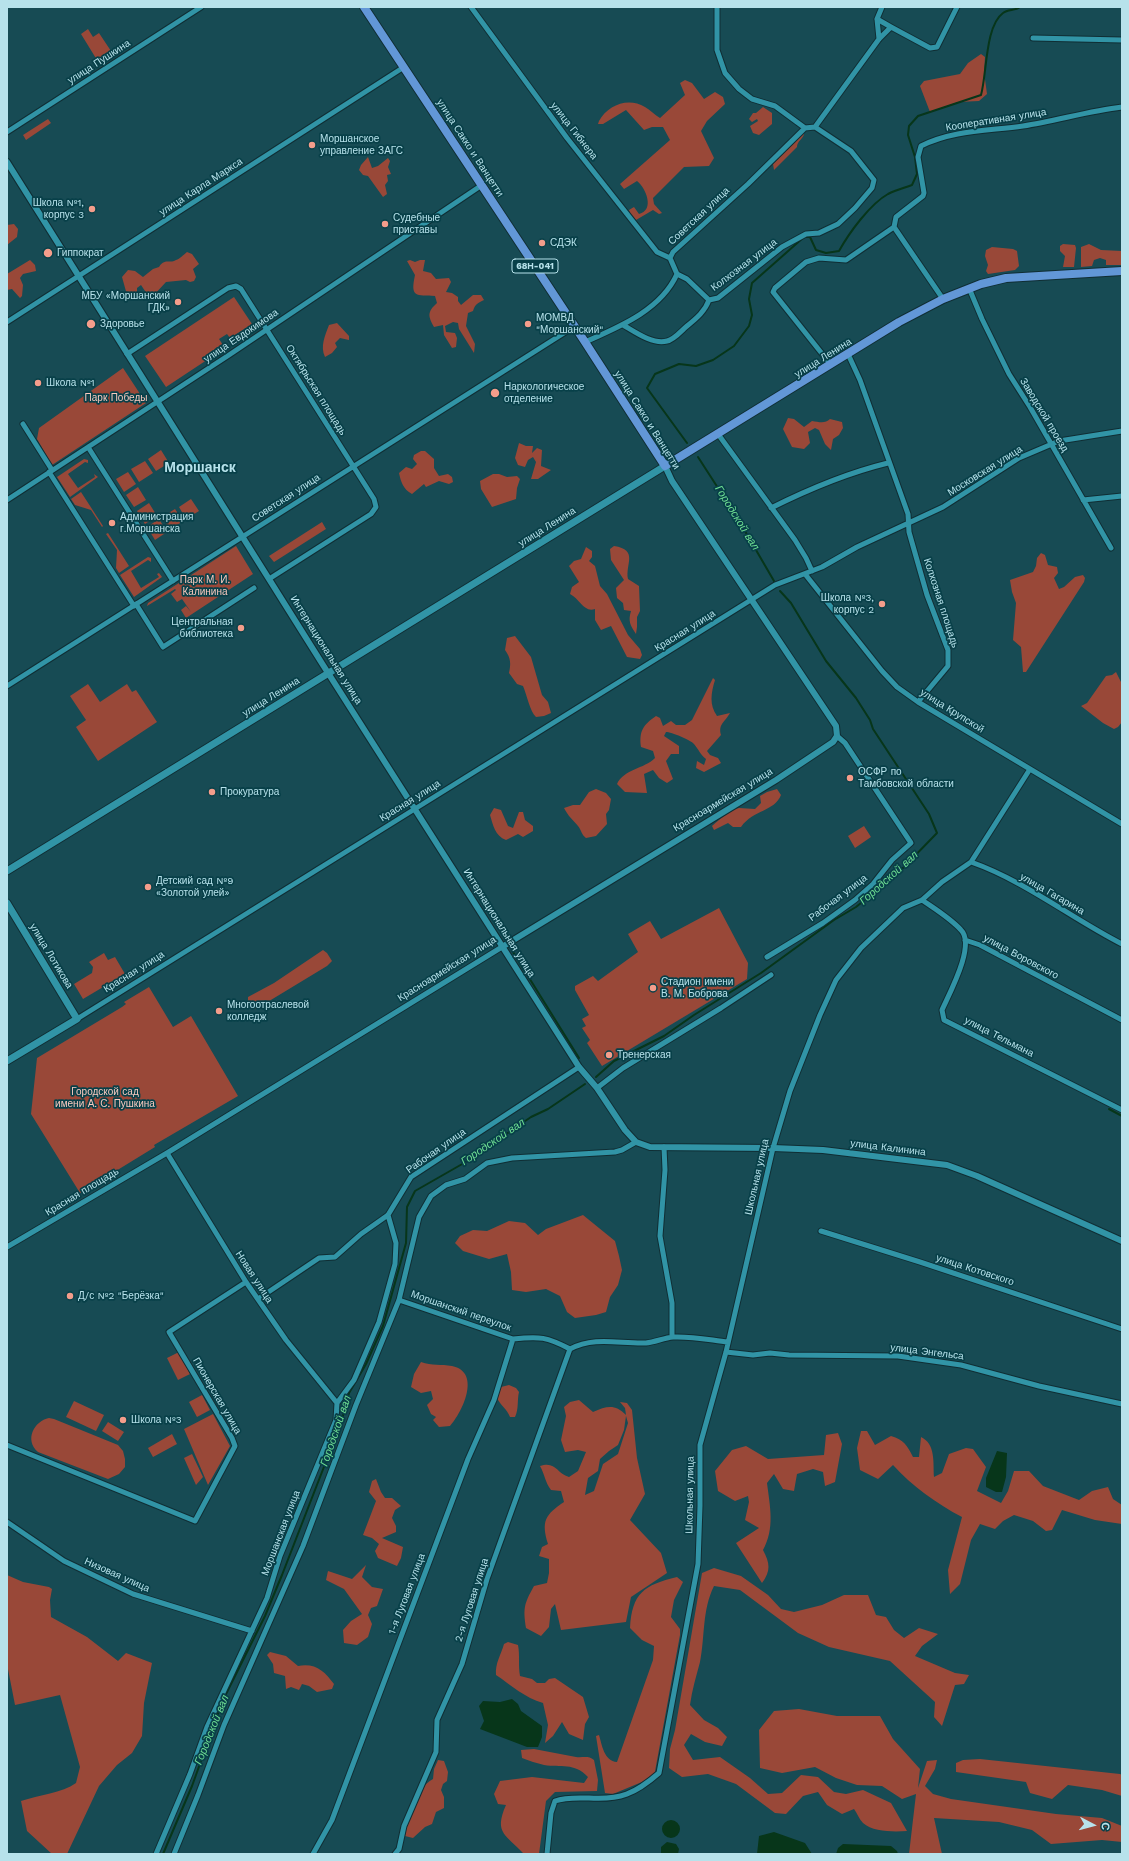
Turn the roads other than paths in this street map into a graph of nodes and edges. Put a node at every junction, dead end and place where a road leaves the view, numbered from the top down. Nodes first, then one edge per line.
1 (201, 7) edge
2 (364, 7) edge
3 (471, 7) edge
4 (717, 7) edge
5 (882, 7) edge
6 (957, 7) edge
7 (877, 19) junction
8 (891, 27) junction
9 (1034, 38) dead end
10 (879, 39) junction
11 (1122, 40) edge
12 (404, 67) junction
13 (1122, 107) edge
14 (815, 127) junction
15 (805, 128) junction
16 (7, 132) edge
17 (7, 162) edge
18 (482, 185) junction
19 (894, 227) junction
20 (670, 258) junction
21 (1122, 271) edge
22 (677, 274) junction
23 (78, 276) junction
24 (969, 288) junction
25 (943, 299) junction
26 (709, 300) junction
27 (7, 322) edge
28 (623, 325) junction
29 (575, 326) junction
30 (267, 330) junction
31 (586, 342) junction
32 (127, 354) junction
33 (848, 354) junction
34 (831, 365) junction
35 (158, 402) junction
36 (23, 424) dead end
37 (1122, 431) edge
38 (718, 434) junction
39 (1051, 444) junction
40 (88, 447) junction
41 (888, 463) junction
42 (354, 466) junction
43 (665, 466) junction
44 (50, 471) junction
45 (1122, 496) edge
46 (7, 500) edge
47 (1083, 500) junction
48 (771, 508) junction
49 (908, 524) junction
50 (243, 536) junction
51 (1110, 548) dead end
52 (812, 571) junction
53 (805, 574) junction
54 (269, 579) junction
55 (173, 581) junction
56 (254, 588) dead end
57 (752, 600) junction
58 (135, 605) junction
59 (328, 673) junction
60 (7, 686) edge
61 (918, 702) junction
62 (837, 736) junction
63 (1030, 769) junction
64 (415, 808) junction
65 (1122, 824) edge
66 (911, 843) joint
67 (971, 862) junction
68 (7, 872) edge
69 (922, 900) junction
70 (7, 902) edge
71 (966, 940) junction
72 (1122, 944) edge
73 (502, 947) junction
74 (766, 958) dead end
75 (770, 975) dead end
76 (77, 1019) junction
77 (1122, 1020) edge
78 (7, 1061) edge
79 (579, 1067) junction
80 (597, 1088) junction
81 (1122, 1110) edge
82 (636, 1142) junction
83 (664, 1147) junction
84 (773, 1148) junction
85 (167, 1153) junction
86 (388, 1215) junction
87 (821, 1231) dead end
88 (1122, 1241) edge
89 (7, 1247) edge
90 (246, 1282) junction
91 (258, 1299) junction
92 (399, 1300) junction
93 (1122, 1329) edge
94 (672, 1337) junction
95 (513, 1339) junction
96 (728, 1342) junction
97 (570, 1349) junction
98 (726, 1352) junction
99 (337, 1403) junction
100 (1122, 1404) edge
101 (7, 1445) edge
102 (7, 1522) edge
103 (252, 1630) junction
104 (156, 1854) edge
105 (174, 1854) edge
106 (314, 1854) edge
107 (395, 1854) edge
108 (547, 1854) edge

1 - 16 street, улица Пушкина
2 - 12 main road, улица Сакко и Ванцетти / 68Н-041
3 - 20 street, улица Гибнера
4 - 15 street
5 - 7 street
6 - 8 street
7 - 8 street
7 - 10 street
8 - 10 street
9 - 11 street
10 - 14 street
12 - 18 main road, улица Сакко и Ванцетти / 68Н-041
12 - 23 street, улица Карла Маркса
13 - 19 street, Кооперативная улица
14 - 15 street
14 - 26 street, Колхозная улица
15 - 20 street, Советская улица
17 - 23 street, Интернациональная улица
18 - 29 main road, улица Сакко и Ванцетти / 68Н-041
18 - 30 street, улица Евдокимова
19 - 25 street
19 - 34 street, Кооперативная улица
20 - 22 street, Советская улица
21 - 24 main road, улица Ленина
22 - 26 street
22 - 28 street
23 - 27 street, улица Карла Маркса
23 - 32 street, Интернациональная улица
24 - 25 main road, улица Ленина
24 - 39 street, Заводской проезд
25 - 33 main road, улица Ленина
26 - 28 street
28 - 31 street
29 - 31 main road, улица Сакко и Ванцетти / 68Н-041
29 - 42 street, Советская улица
30 - 32 street, Октябрьская площадь
30 - 35 street, улица Евдокимова
30 - 42 street, Октябрьская площадь
31 - 43 main road, улица Сакко и Ванцетти / 68Н-041
32 - 35 street, Интернациональная улица
33 - 34 main road, улица Ленина
33 - 41 street, Колхозная площадь
34 - 38 main road, улица Ленина
35 - 40 street, улица Евдокимова
35 - 50 street, Интернациональная улица
36 - 44 street
37 - 39 street, Московская улица
38 - 43 main road, улица Ленина
38 - 48 street
39 - 47 street, Заводской проезд
39 - 49 street, Московская улица
40 - 44 street, улица Евдокимова
40 - 55 street
41 - 48 street
41 - 49 street, Колхозная площадь
42 - 50 street, Советская улица
42 - 54 street, Октябрьская площадь
43 - 57 street, улица Сакко и Ванцетти
43 - 59 main road, улица Ленина
44 - 46 street, улица Евдокимова
44 - 58 street
45 - 47 street
47 - 51 street, Заводской проезд
48 - 52 street
49 - 52 street
49 - 61 street, Колхозная площадь
50 - 54 street, Интернациональная улица
50 - 55 street, Советская улица
52 - 53 street
53 - 57 street, Красная улица
53 - 61 street, улица Крупской
54 - 59 street, Интернациональная улица
55 - 58 street, Советская улица
56 - 58 street
57 - 62 street, улица Сакко и Ванцетти
57 - 64 street, Красная улица
58 - 60 street, Советская улица
59 - 64 street, Интернациональная улица
59 - 68 main road, улица Ленина
61 - 63 street, улица Крупской
62 - 66 street, улица Сакко и Ванцетти
62 - 73 street, Красноармейская улица
63 - 65 street, улица Крупской
63 - 67 street
64 - 73 street, Интернациональная улица
64 - 76 street, Красная улица
66 - 74 street, Рабочая улица
67 - 69 street, Школьная улица
67 - 72 street, улица Гагарина
69 - 71 street
69 - 84 street, Школьная улица
70 - 76 main road, улица Лотикова
71 - 77 street, улица Воровского
71 - 81 street, улица Тельмана
73 - 79 street, Интернациональная улица
73 - 85 street, Красноармейская улица
75 - 80 street
76 - 78 main road
79 - 80 street, Интернациональная улица
79 - 86 street, Рабочая улица
80 - 82 street, Интернациональная улица
82 - 83 street, улица Калинина
82 - 92 street
83 - 84 street, улица Калинина
83 - 94 street
84 - 88 street, улица Калинина
84 - 96 street, Школьная улица
85 - 89 street, Красная площадь
85 - 90 street, Новая улица
86 - 91 street, Рабочая улица
86 - 99 street
87 - 93 street, улица Котовского
90 - 91 street, Новая улица
90 - 101 street, Пионерская улица
91 - 99 street, Новая улица
92 - 95 street, Моршанский переулок
92 - 105 street
94 - 96 street
94 - 97 street
95 - 97 street, Моршанский переулок
95 - 106 street, 1-я Луговая улица
96 - 98 street, Школьная улица
97 - 107 street, 2-я Луговая улица
98 - 100 street, улица Энгельса
98 - 108 street, Школьная улица
99 - 103 street, Моршанская улица
102 - 103 street, Низовая улица
103 - 104 street, Моршанская улица

